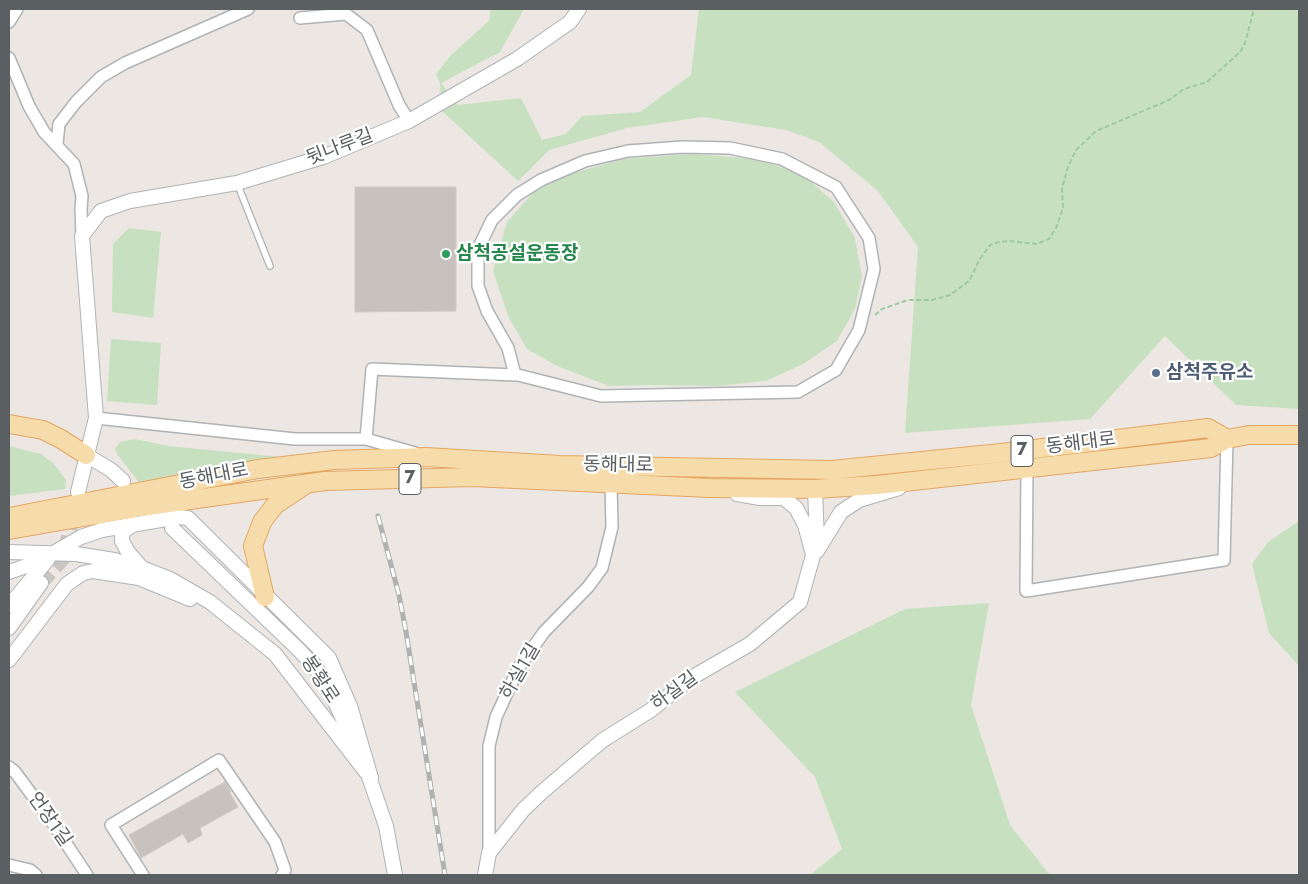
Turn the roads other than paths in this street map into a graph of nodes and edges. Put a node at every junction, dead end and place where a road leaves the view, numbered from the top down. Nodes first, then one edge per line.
1 (17, 9) edge
2 (248, 9) edge
3 (579, 9) edge
4 (300, 18) dead end
5 (9, 22) edge
6 (9, 58) edge
7 (409, 121) junction
8 (57, 144) junction
9 (237, 183) junction
10 (82, 236) junction
11 (270, 266) dead end
12 (515, 375) junction
13 (96, 418) junction
14 (9, 424) edge
15 (9, 428) edge
16 (1299, 434) edge
17 (366, 439) junction
18 (1227, 439) junction
19 (86, 455) junction
20 (426, 457) junction
21 (1027, 468) junction
22 (814, 471) junction
23 (965, 474) junction
24 (123, 480) dead end
25 (309, 483) junction
26 (611, 484) junction
27 (710, 488) junction
28 (815, 489) junction
29 (78, 492) dead end
30 (9, 520) edge
31 (133, 525) junction
32 (172, 528) dead end
33 (9, 552) edge
34 (53, 552) junction
35 (814, 556) junction
36 (142, 568) junction
37 (9, 572) edge
38 (42, 583) tunnel mouth
39 (265, 596) junction
40 (9, 604) edge
41 (224, 613) junction
42 (9, 628) edge
43 (9, 660) edge
44 (9, 767) edge
45 (371, 778) junction
46 (489, 853) junction
47 (9, 865) edge
48 (36, 875) edge
49 (87, 875) edge
50 (143, 875) edge
51 (282, 875) edge
52 (395, 875) edge
53 (486, 875) edge

1 - 5 street
2 - 8 street
3 - 7 street, 뒷나루길
4 - 7 street
6 - 8 street
7 - 9 street, 뒷나루길
8 - 10 street
9 - 10 street, 뒷나루길
9 - 11 lane
10 - 13 street
12 - 12 street
12 - 17 street
13 - 17 street
13 - 19 street
14 - 19 main road
15 - 19 main road
16 - 18 main road, 동해대로 / 7
17 - 20 street
18 - 21 main road, 동해대로 / 7
18 - 21 street
18 - 22 main road, 동해대로 / 7
19 - 24 street
19 - 29 street
20 - 22 main road, 동해대로 / 7
20 - 30 main road, 동해대로 / 7
21 - 23 main road, 동해대로 / 7
22 - 28 main road
23 - 28 main road, 동해대로 / 7
23 - 35 street
25 - 26 main road, 동해대로 / 7
25 - 30 main road, 동해대로 / 7
25 - 39 main road
26 - 27 main road, 동해대로 / 7
26 - 46 street, 하실1길
27 - 28 main road, 동해대로 / 7
27 - 35 street
28 - 35 street, 하실길
31 - 34 street
31 - 36 street
31 - 39 street
32 - 45 street, 봉황로
33 - 34 street
34 - 36 street
34 - 37 street
34 - 40 street
35 - 46 street, 하실길
36 - 41 street
38 - 42 street
39 - 45 street
41 - 43 street
41 - 45 street
44 - 49 street, 언장1길
45 - 52 street, 봉황로
46 - 53 street
47 - 48 street
50 - 51 street

